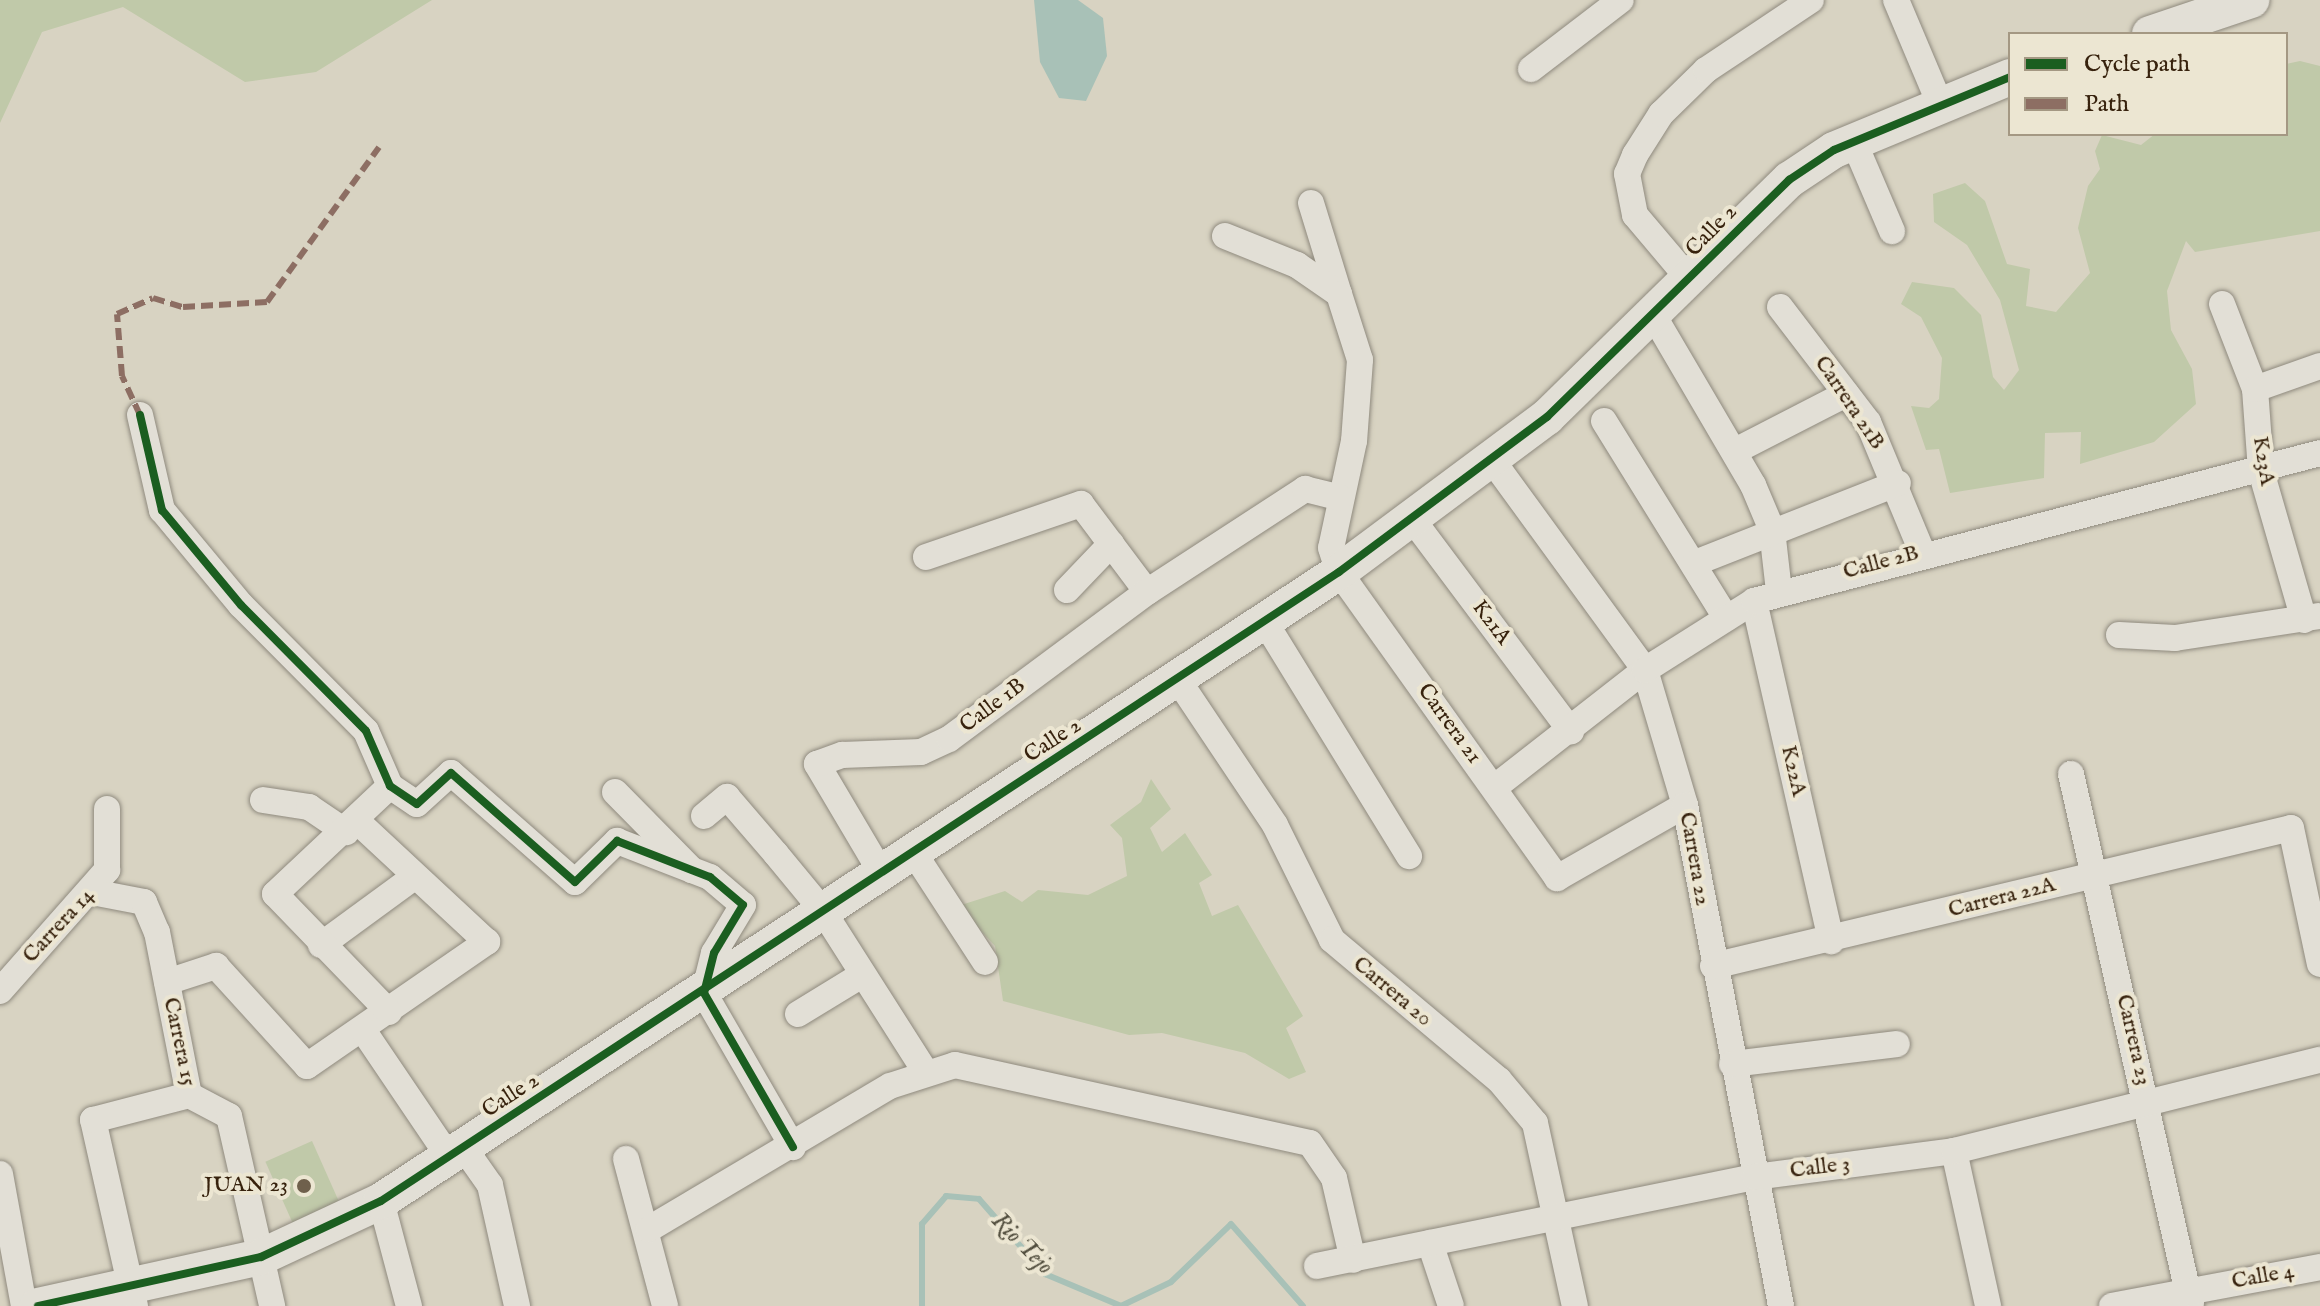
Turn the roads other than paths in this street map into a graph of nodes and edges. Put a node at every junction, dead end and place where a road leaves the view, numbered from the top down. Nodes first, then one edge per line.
1 (1621, 0) edge
2 (1811, 0) edge
3 (1896, 0) edge
4 (2251, 0) edge
5 (2156, 32) edge
6 (1531, 69) dead end
7 (2008, 78) edge
8 (1940, 104) junction
9 (1854, 142) junction
10 (1311, 203) dead end
11 (1892, 231) dead end
12 (1225, 236) dead end
13 (1690, 280) junction
14 (1339, 294) junction
15 (2222, 304) dead end
16 (1780, 307) dead end
17 (1655, 318) junction
18 (2320, 366) edge
19 (2255, 389) junction
20 (1846, 394) junction
21 (140, 415) dead end
22 (1604, 421) dead end
23 (1735, 451) junction
24 (2320, 453) edge
25 (1492, 460) junction
26 (2261, 471) junction
27 (1898, 483) junction
28 (1340, 498) junction
29 (1410, 516) junction
30 (1772, 530) junction
31 (1111, 544) junction
32 (1922, 552) junction
33 (926, 557) dead end
34 (1695, 563) junction
35 (1339, 572) junction
36 (1067, 590) dead end
37 (1779, 591) junction
38 (1147, 592) junction
39 (1754, 601) junction
40 (1726, 618) junction
41 (2312, 618) edge
42 (1265, 622) junction
43 (2119, 635) dead end
44 (1645, 670) junction
45 (1178, 680) junction
46 (1571, 731) junction
47 (2071, 774) dead end
48 (390, 786) junction
49 (1495, 787) junction
50 (615, 792) dead end
51 (263, 800) dead end
52 (1685, 805) junction
53 (107, 809) dead end
54 (704, 816) dead end
55 (351, 826) junction
56 (914, 853) junction
57 (1409, 856) dead end
58 (694, 873) junction
59 (882, 874) junction
60 (2095, 875) junction
61 (414, 877) junction
62 (92, 892) junction
63 (823, 911) junction
64 (1831, 941) junction
65 (321, 945) junction
66 (985, 962) dead end
67 (2320, 964) edge
68 (1713, 966) junction
69 (862, 975) junction
70 (167, 982) junction
71 (0, 989) edge
72 (704, 993) junction
73 (389, 1012) junction
74 (798, 1014) dead end
75 (363, 1030) junction
76 (1897, 1044) dead end
77 (2320, 1060) edge
78 (1732, 1064) junction
79 (925, 1071) junction
80 (189, 1095) junction
81 (2147, 1102) junction
82 (793, 1147) junction
83 (1954, 1151) junction
84 (457, 1153) junction
85 (626, 1159) dead end
86 (0, 1174) edge
87 (1755, 1177) junction
88 (381, 1201) junction
89 (1558, 1217) junction
90 (649, 1229) junction
91 (1430, 1243) junction
92 (261, 1257) junction
93 (1353, 1260) junction
94 (1317, 1266) dead end
95 (2320, 1267) edge
96 (132, 1296) edge
97 (2189, 1299) edge
98 (24, 1306) edge
99 (38, 1306) edge
100 (272, 1306) edge
101 (409, 1306) edge
102 (517, 1306) edge
103 (665, 1306) edge
104 (1451, 1306) edge
105 (1575, 1306) edge
106 (1781, 1306) edge
107 (1988, 1306) edge
108 (2112, 1306) edge

1 - 6 street
2 - 13 street
3 - 8 street
4 - 5 street
7 - 8 street, Calle 2
8 - 9 street, Calle 2
9 - 11 street
9 - 13 street, Calle 2
10 - 14 street
12 - 14 street
13 - 17 street, Calle 2
14 - 28 street
15 - 19 street, K23A
16 - 20 street, Carrera 21B
17 - 23 street
17 - 25 street, Calle 2
18 - 19 street
19 - 26 street, K23A
20 - 23 street
20 - 27 street, Carrera 21B
21 - 48 street
22 - 34 street
23 - 30 street
24 - 26 street, Calle 2B
25 - 29 street, Calle 2
25 - 44 street, Carrera 22
26 - 32 street, Calle 2B
26 - 41 street, K23A
27 - 30 street
27 - 32 street, Carrera 21B
28 - 35 street
28 - 38 street
29 - 35 street, Calle 2
29 - 46 street, K21A
30 - 34 street
30 - 37 street
31 - 33 street
31 - 36 street
31 - 38 street
32 - 37 street, Calle 2B
34 - 40 street
35 - 42 street, Calle 2
35 - 49 street, Carrera 21
37 - 39 street, Calle 2B
38 - 59 street, Calle 1B
39 - 40 street, Calle 2B
39 - 64 street, K22A
40 - 44 street, Calle 2B
41 - 43 street
42 - 45 street, Calle 2
42 - 57 street
44 - 46 street, Calle 2B
44 - 52 street, Carrera 22
45 - 56 street, Calle 2
45 - 89 street, Carrera 20
46 - 49 street, Calle 2B
47 - 60 street, Carrera 23
48 - 55 street
48 - 58 street
49 - 52 street, Carrera 21
50 - 58 street
51 - 55 street
52 - 68 street, Carrera 22
53 - 62 street, Carrera 14
54 - 63 street
55 - 61 street
55 - 65 street
56 - 59 street, Calle 2
56 - 66 street
58 - 72 street
59 - 63 street, Calle 2
60 - 64 street, Carrera 22A
60 - 67 street, Carrera 22A
60 - 81 street, Carrera 23
61 - 65 street
61 - 73 street
62 - 70 street, Carrera 15
62 - 71 street, Carrera 14
63 - 69 street
63 - 72 street, Calle 2
64 - 68 street, Carrera 22A
65 - 73 street
68 - 78 street, Carrera 22
69 - 74 street
69 - 79 street
70 - 75 street
70 - 80 street, Carrera 15
72 - 82 street
72 - 84 street, Calle 2
73 - 75 street
75 - 84 street
76 - 78 street
77 - 81 street, Calle 3
78 - 87 street, Carrera 22
79 - 82 street
79 - 93 street
80 - 92 street, Carrera 15
80 - 96 street
81 - 83 street, Calle 3
81 - 97 street, Carrera 23
82 - 90 street
83 - 87 street, Calle 3
83 - 107 street
84 - 88 street, Calle 2
84 - 102 street
85 - 90 street
86 - 98 street
87 - 89 street, Calle 3
87 - 106 street, Carrera 22
88 - 92 street, Calle 2
88 - 101 street
89 - 91 street, Calle 3
89 - 105 street, Carrera 20
90 - 103 street
91 - 93 street, Calle 3
91 - 104 street
92 - 96 street, Calle 2
92 - 100 street, Carrera 15
93 - 94 street, Calle 3
95 - 97 street, Calle 4
96 - 99 street, Calle 2
97 - 108 street, Calle 4

